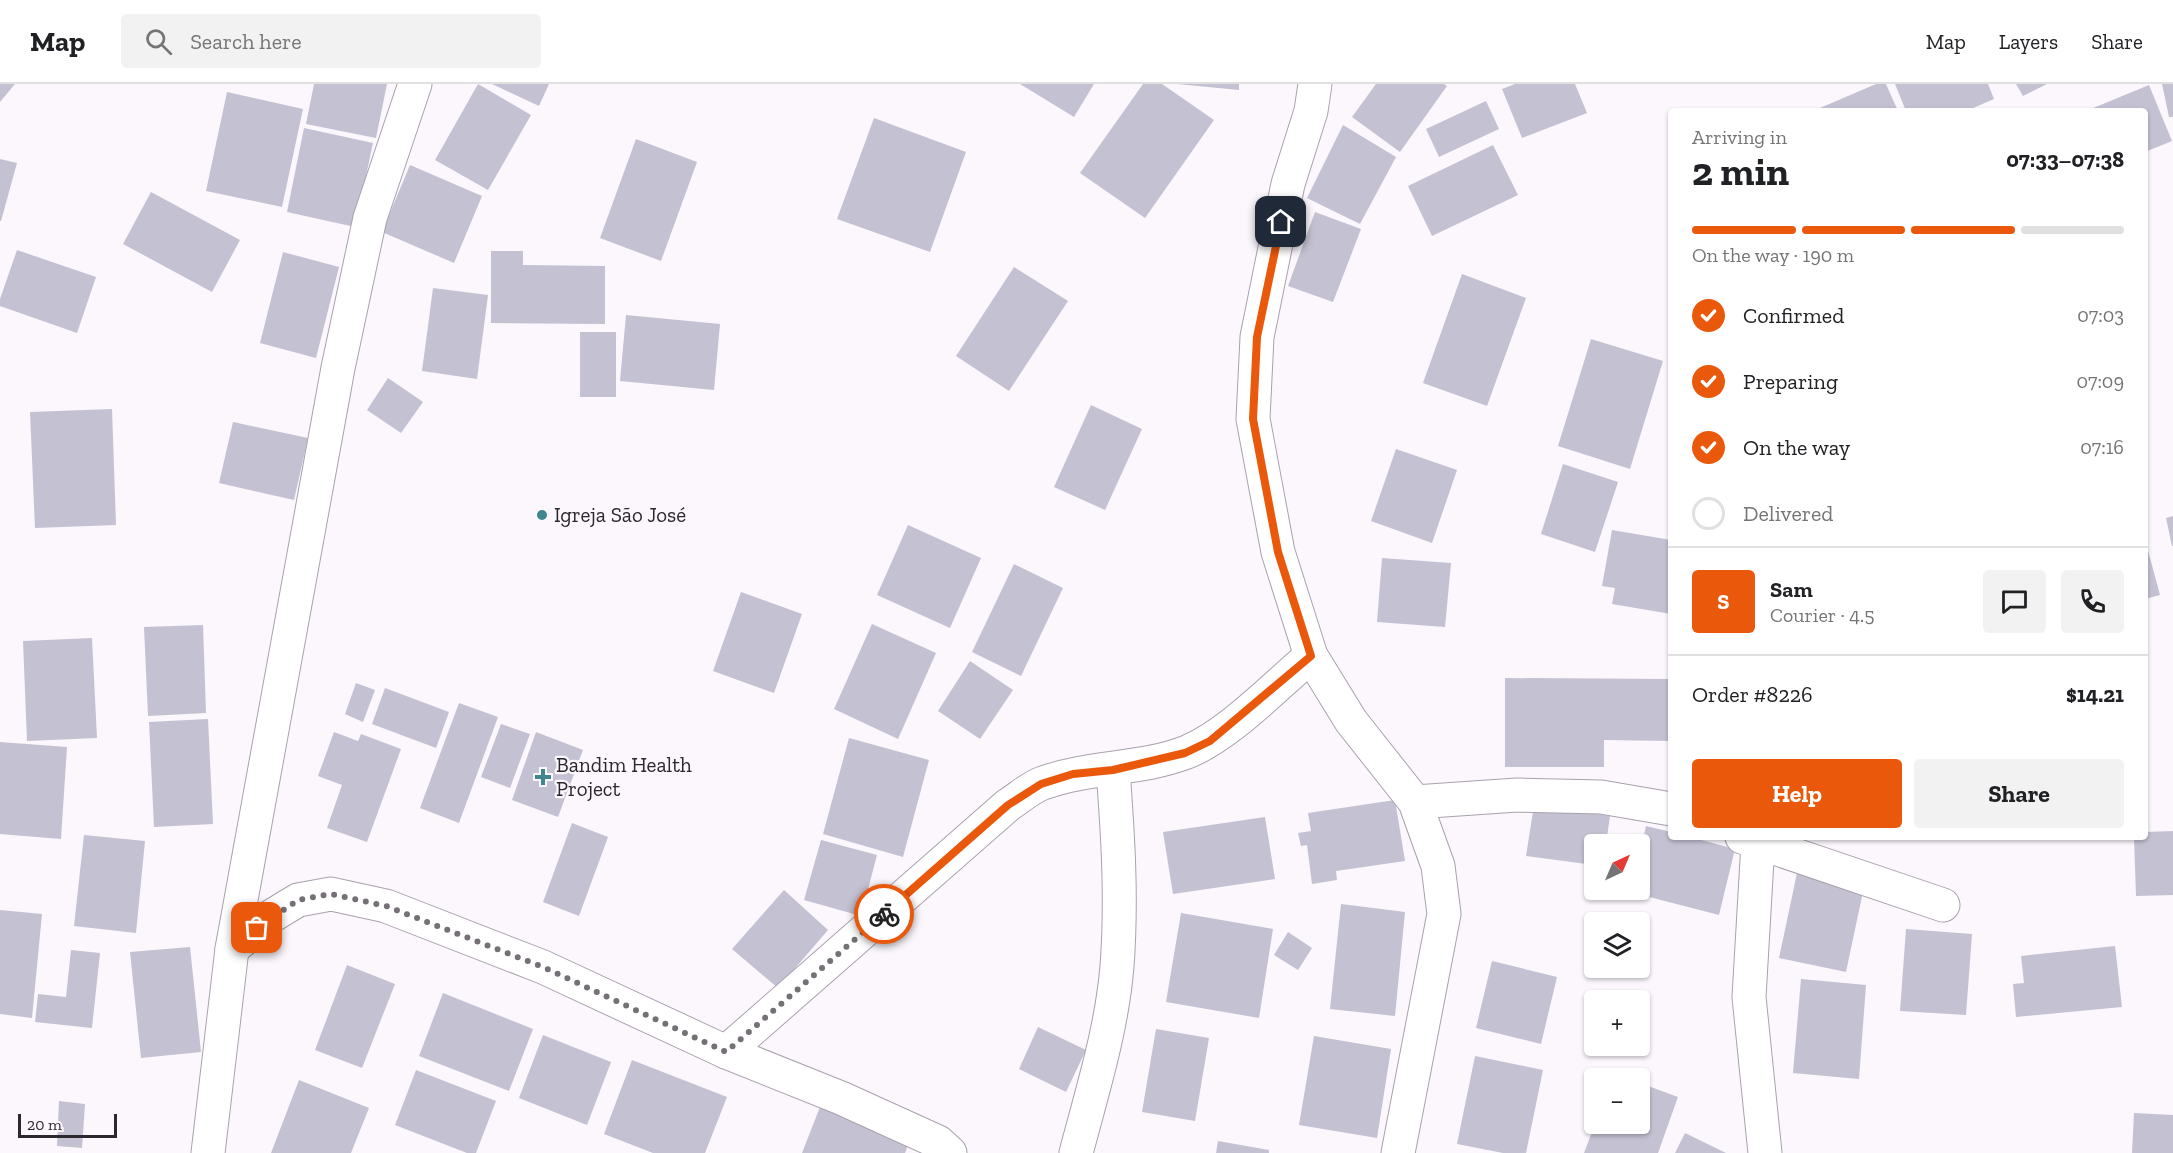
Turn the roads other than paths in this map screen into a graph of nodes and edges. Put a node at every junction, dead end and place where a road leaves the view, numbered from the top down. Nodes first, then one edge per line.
1 (415, 84) edge
2 (1315, 84) edge
3 (1311, 656) junction
4 (1113, 770) junction
5 (1415, 802) junction
6 (1668, 809) edge
7 (1750, 840) edge
8 (1943, 905) dead end
9 (232, 949) junction
10 (726, 1052) junction
11 (208, 1153) edge
12 (950, 1153) edge
13 (1076, 1153) edge
14 (1398, 1153) edge
15 (1765, 1153) edge

1 - 9 street
2 - 3 street
3 - 4 street
3 - 5 street
4 - 10 street
4 - 13 street
5 - 6 street
5 - 14 street
7 - 8 street
7 - 15 street
9 - 10 street
9 - 11 street
10 - 12 street

